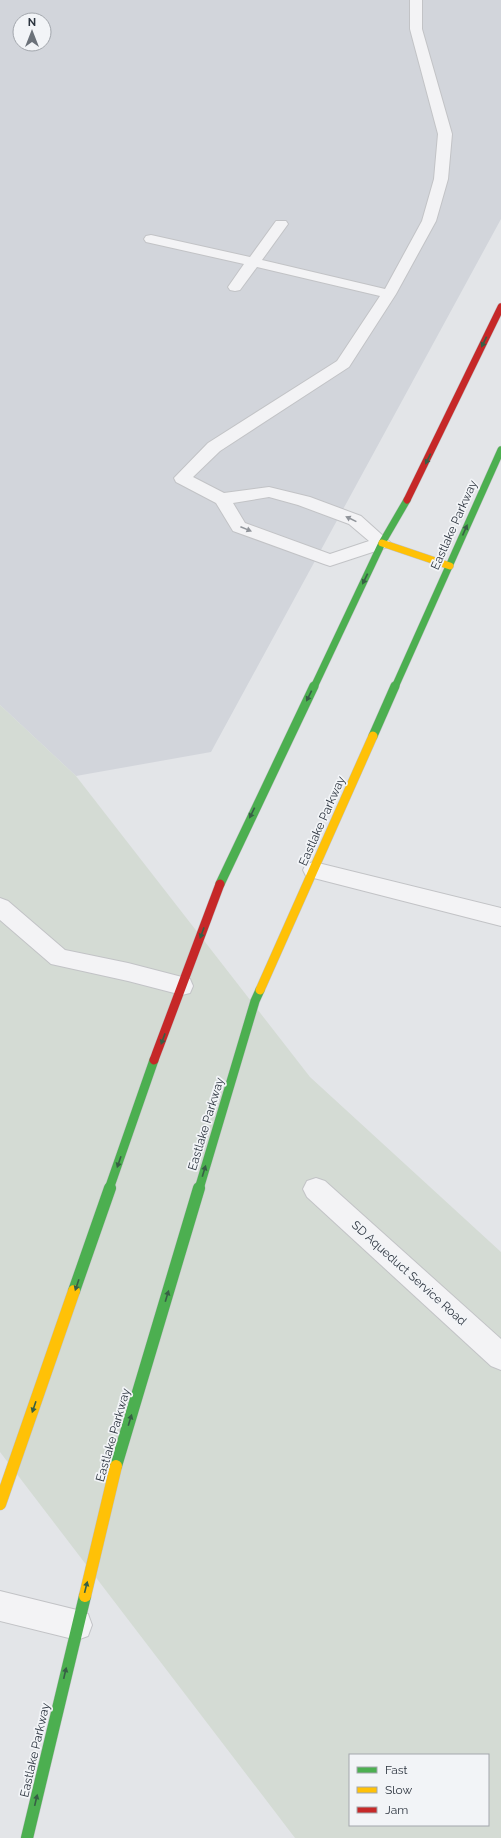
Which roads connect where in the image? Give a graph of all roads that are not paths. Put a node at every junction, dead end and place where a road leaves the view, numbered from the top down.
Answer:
1 (416, 0) edge
2 (281, 224) dead end
3 (151, 240) dead end
4 (253, 262) junction
5 (235, 287) dead end
6 (389, 294) junction
7 (501, 307) edge
8 (501, 450) edge
9 (222, 499) junction
10 (382, 544) junction
11 (450, 566) junction
12 (314, 870) junction
13 (0, 907) edge
14 (501, 917) edge
15 (182, 986) junction
16 (316, 1189) dead end
17 (501, 1357) edge
18 (0, 1504) edge
19 (0, 1606) edge
20 (77, 1625) junction
21 (27, 1838) edge

1 - 6 street
2 - 4 street
3 - 4 street
4 - 5 street
4 - 6 street
6 - 9 street
7 -> 10 main road
11 -> 8 main road, Eastlake Parkway
10 -> 9 street
9 -> 10 street
10 - 11 main road
10 -> 15 main road
11 - 12 main road, Eastlake Parkway
12 - 14 street
20 -> 12 main road, Eastlake Parkway
13 - 15 street
15 -> 18 main road
16 - 17 street, SD Aqueduct Service Road
19 - 20 street
21 -> 20 main road, Eastlake Parkway

